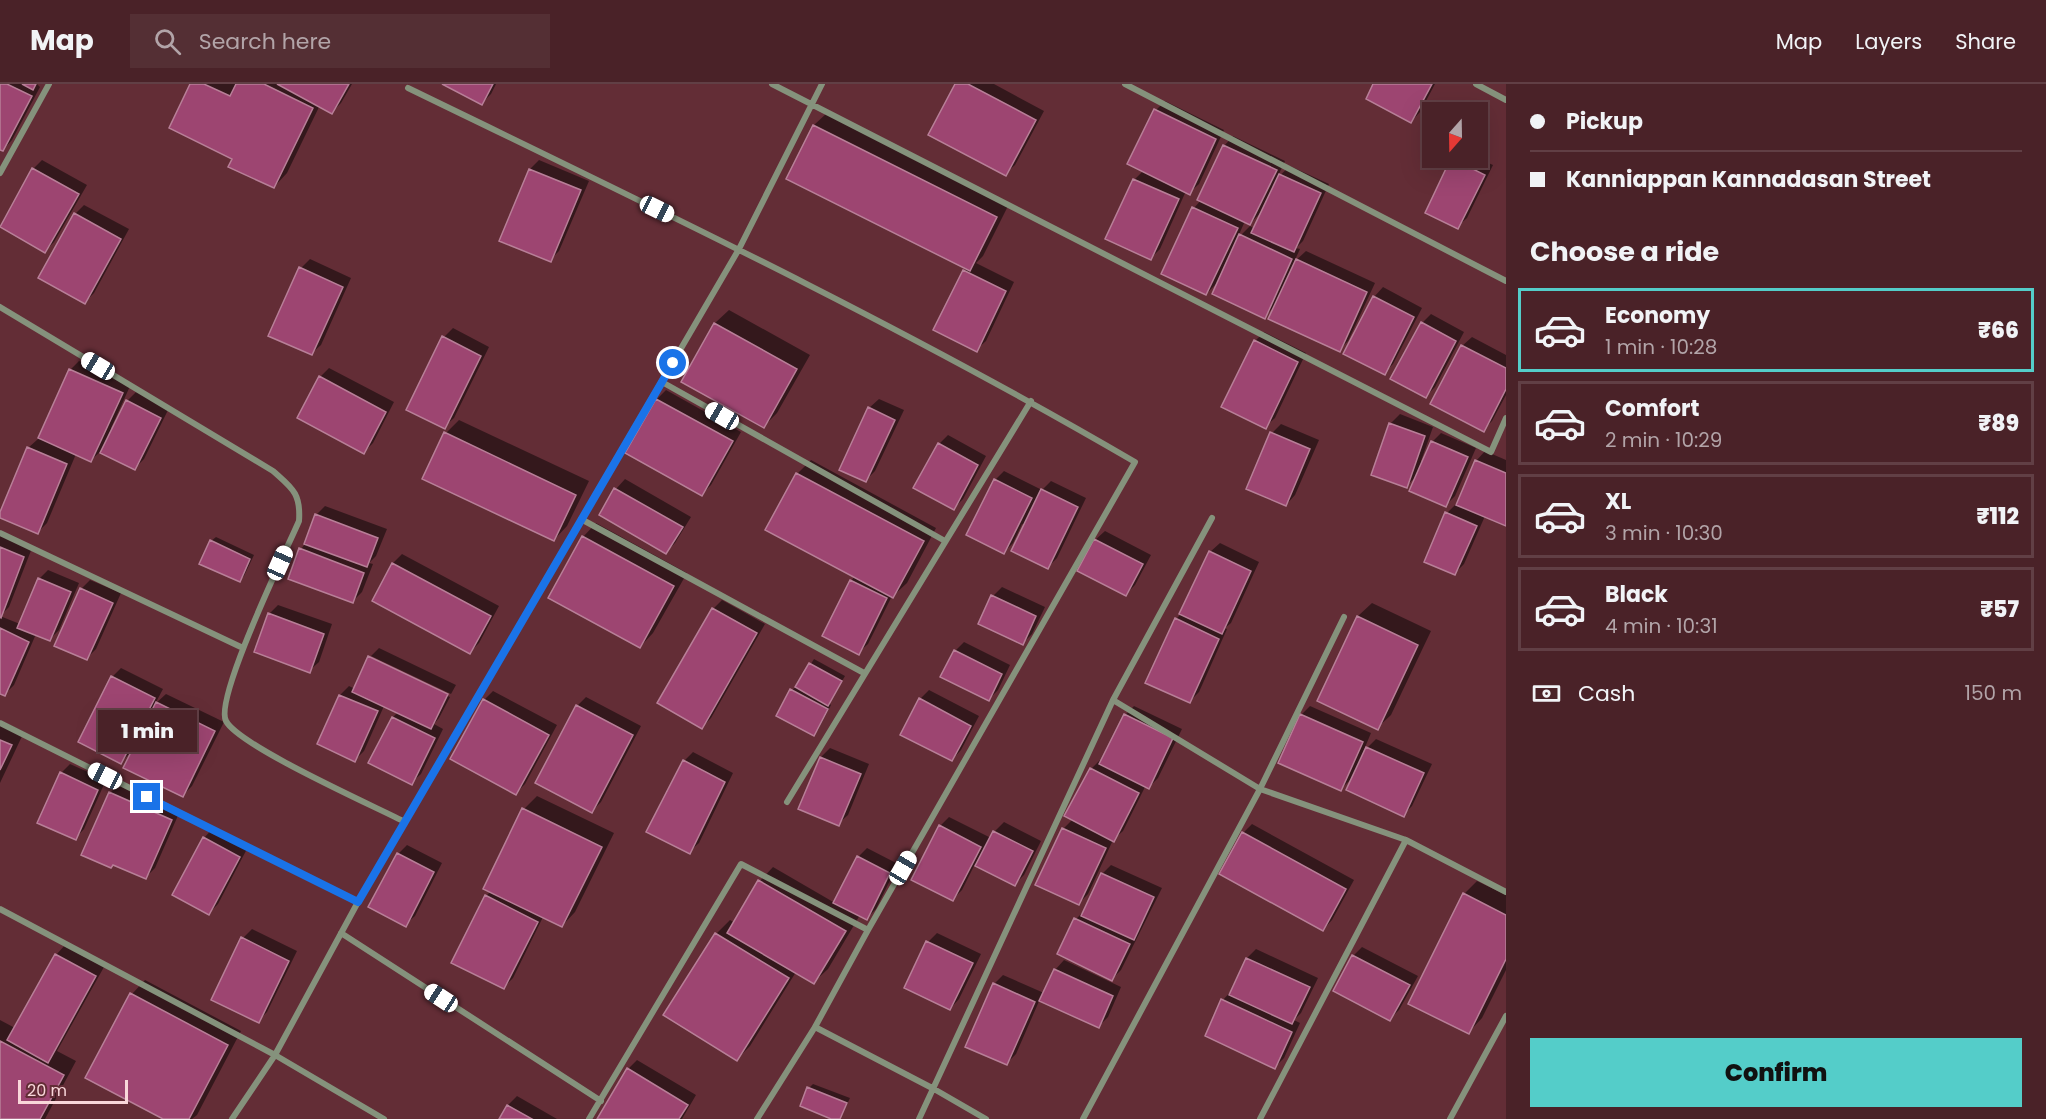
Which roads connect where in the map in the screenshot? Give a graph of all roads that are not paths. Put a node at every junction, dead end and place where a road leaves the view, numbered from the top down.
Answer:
1 (49, 84) edge
2 (772, 84) edge
3 (822, 84) edge
4 (1125, 84) edge
5 (1476, 84) edge
6 (408, 88) dead end
7 (1506, 100) edge
8 (812, 103) junction
9 (0, 173) edge
10 (739, 249) junction
11 (1506, 281) edge
12 (0, 307) edge
13 (662, 382) junction
14 (1031, 401) junction
15 (1506, 418) edge
16 (1212, 518) dead end
17 (581, 519) junction
18 (0, 533) edge
19 (945, 541) junction
20 (1344, 617) dead end
21 (243, 648) junction
22 (864, 673) junction
23 (1113, 700) junction
24 (0, 723) edge
25 (1260, 789) junction
26 (788, 802) dead end
27 (405, 822) junction
28 (1406, 840) junction
29 (1506, 892) edge
30 (358, 902) junction
31 (0, 909) edge
32 (868, 930) junction
33 (341, 933) junction
34 (1506, 1016) edge
35 (815, 1027) junction
36 (275, 1054) junction
37 (934, 1089) junction
38 (601, 1101) junction
39 (232, 1119) edge
40 (384, 1119) edge
41 (590, 1119) edge
42 (757, 1119) edge
43 (919, 1119) edge
44 (986, 1119) edge
45 (1083, 1119) edge
46 (1260, 1119) edge
47 (1450, 1119) edge

1 - 9 street
2 - 8 street
3 - 8 street
4 - 11 street
5 - 7 street
6 - 10 street
8 - 10 street
8 - 15 street
10 - 13 street
10 - 14 street
12 - 21 street
13 - 17 street
13 - 19 street
14 - 19 street
14 - 32 street
16 - 23 street
17 - 22 street
17 - 27 street
18 - 21 street
19 - 22 street
20 - 25 street
21 - 27 street
22 - 26 street
23 - 25 street
23 - 37 street
24 - 30 street
25 - 28 street
25 - 45 street
27 - 30 street
28 - 29 street
28 - 46 street
30 - 33 street
31 - 36 street
32 - 35 street
32 - 38 street
33 - 36 street
33 - 38 street
34 - 47 street
35 - 37 street
35 - 42 street
36 - 39 street
36 - 40 street
37 - 43 street
37 - 44 street
38 - 41 street

